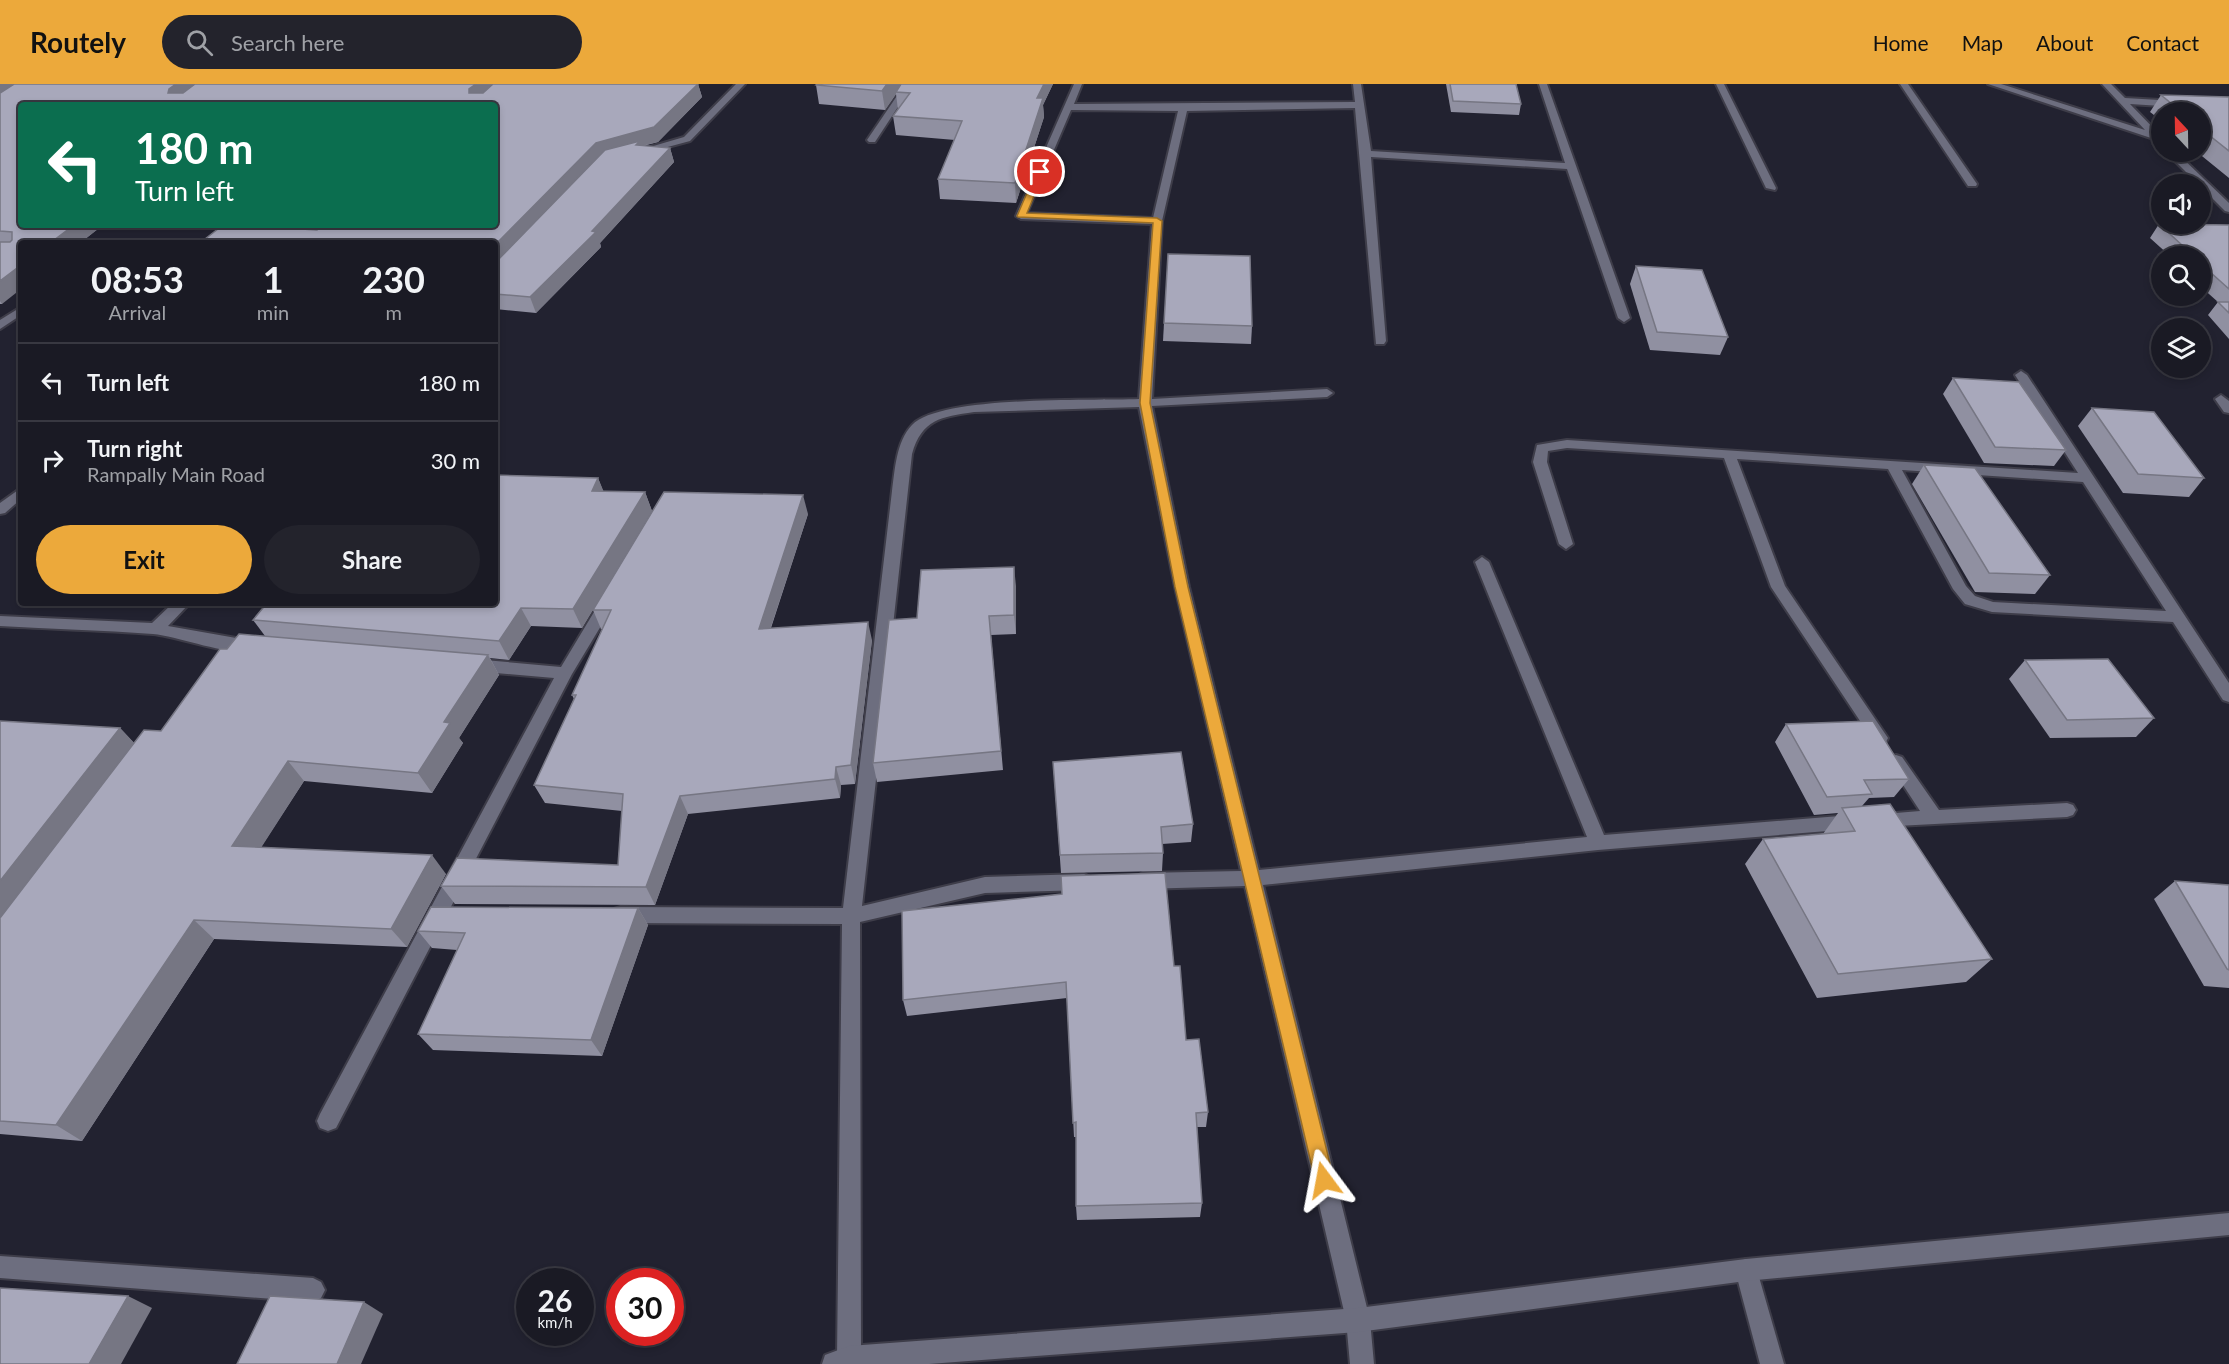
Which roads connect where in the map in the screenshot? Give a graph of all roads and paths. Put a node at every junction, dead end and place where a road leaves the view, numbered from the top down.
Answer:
1 (741, 84) edge
2 (909, 84) edge
3 (1078, 84) edge
4 (1357, 84) edge
5 (1543, 84) edge
6 (1720, 84) edge
7 (1904, 84) edge
8 (1992, 84) edge
9 (2106, 84) edge
10 (2124, 101) junction
11 (2151, 102) edge
12 (1359, 105) junction
13 (1068, 107) junction
14 (1183, 108) junction
15 (2151, 131) edge
16 (2151, 137) edge
17 (872, 140) dead end
18 (1366, 154) junction
19 (626, 156) edge
20 (2181, 162) edge
21 (1573, 166) junction
22 (1972, 184) dead end
23 (1771, 188) dead end
24 (2229, 209) edge
25 (1157, 221) junction
26 (18, 312) edge
27 (1624, 318) dead end
28 (0, 325) edge
29 (1380, 341) dead end
30 (2021, 375) dead end
31 (1327, 393) dead end
32 (1145, 403) junction
33 (1729, 455) junction
34 (1893, 465) junction
35 (2088, 478) junction
36 (18, 495) edge
37 (0, 510) edge
38 (1566, 544) dead end
39 (1482, 562) dead end
40 (618, 584) edge
41 (179, 606) edge
42 (2178, 617) junction
43 (0, 621) edge
44 (156, 629) junction
45 (230, 644) junction
46 (264, 647) edge
47 (215, 663) edge
48 (461, 664) edge
49 (2212, 669) junction
50 (2229, 671) edge
51 (565, 673) junction
52 (2229, 696) edge
53 (2067, 810) dead end
54 (1933, 815) junction
55 (1598, 843) junction
56 (1252, 878) junction
57 (1124, 881) edge
58 (1101, 882) edge
59 (437, 914) junction
60 (461, 914) edge
61 (603, 915) edge
62 (851, 916) junction
63 (328, 1121) dead end
64 (2228, 1226) edge
65 (0, 1267) edge
66 (1746, 1270) junction
67 (313, 1290) dead end
68 (1358, 1320) junction
69 (842, 1361) edge
70 (1362, 1364) edge
71 (1772, 1364) edge

1 - 19 street
2 - 17 street
3 - 13 street
4 - 12 street
5 - 21 street
6 - 23 street
7 - 22 street
8 - 16 street
9 - 10 street
10 - 11 street
10 - 15 street
12 - 14 street
12 - 18 street
13 - 14 street
13 - 25 street
14 - 25 street
18 - 21 street
18 - 29 street
20 - 24 street
21 - 27 street
25 - 32 street
26 - 28 street
30 - 35 street
31 - 32 street
32 - 56 street
32 - 62 street
33 - 34 street
33 - 38 street
33 - 54 street
34 - 35 street
34 - 42 street
35 - 42 street
36 - 37 street
39 - 55 street
40 - 51 street
41 - 44 street
42 - 49 street
43 - 44 street
44 - 45 street
45 - 46 street
45 - 47 street
48 - 51 street
49 - 50 street
49 - 52 street
51 - 59 street
53 - 54 street
54 - 55 street
55 - 56 street
56 - 57 street
56 - 68 street
58 - 62 street
59 - 60 street
59 - 63 street
61 - 62 street
62 - 69 street
64 - 66 street
65 - 67 street
66 - 68 street
66 - 71 street
68 - 69 street
68 - 70 street

